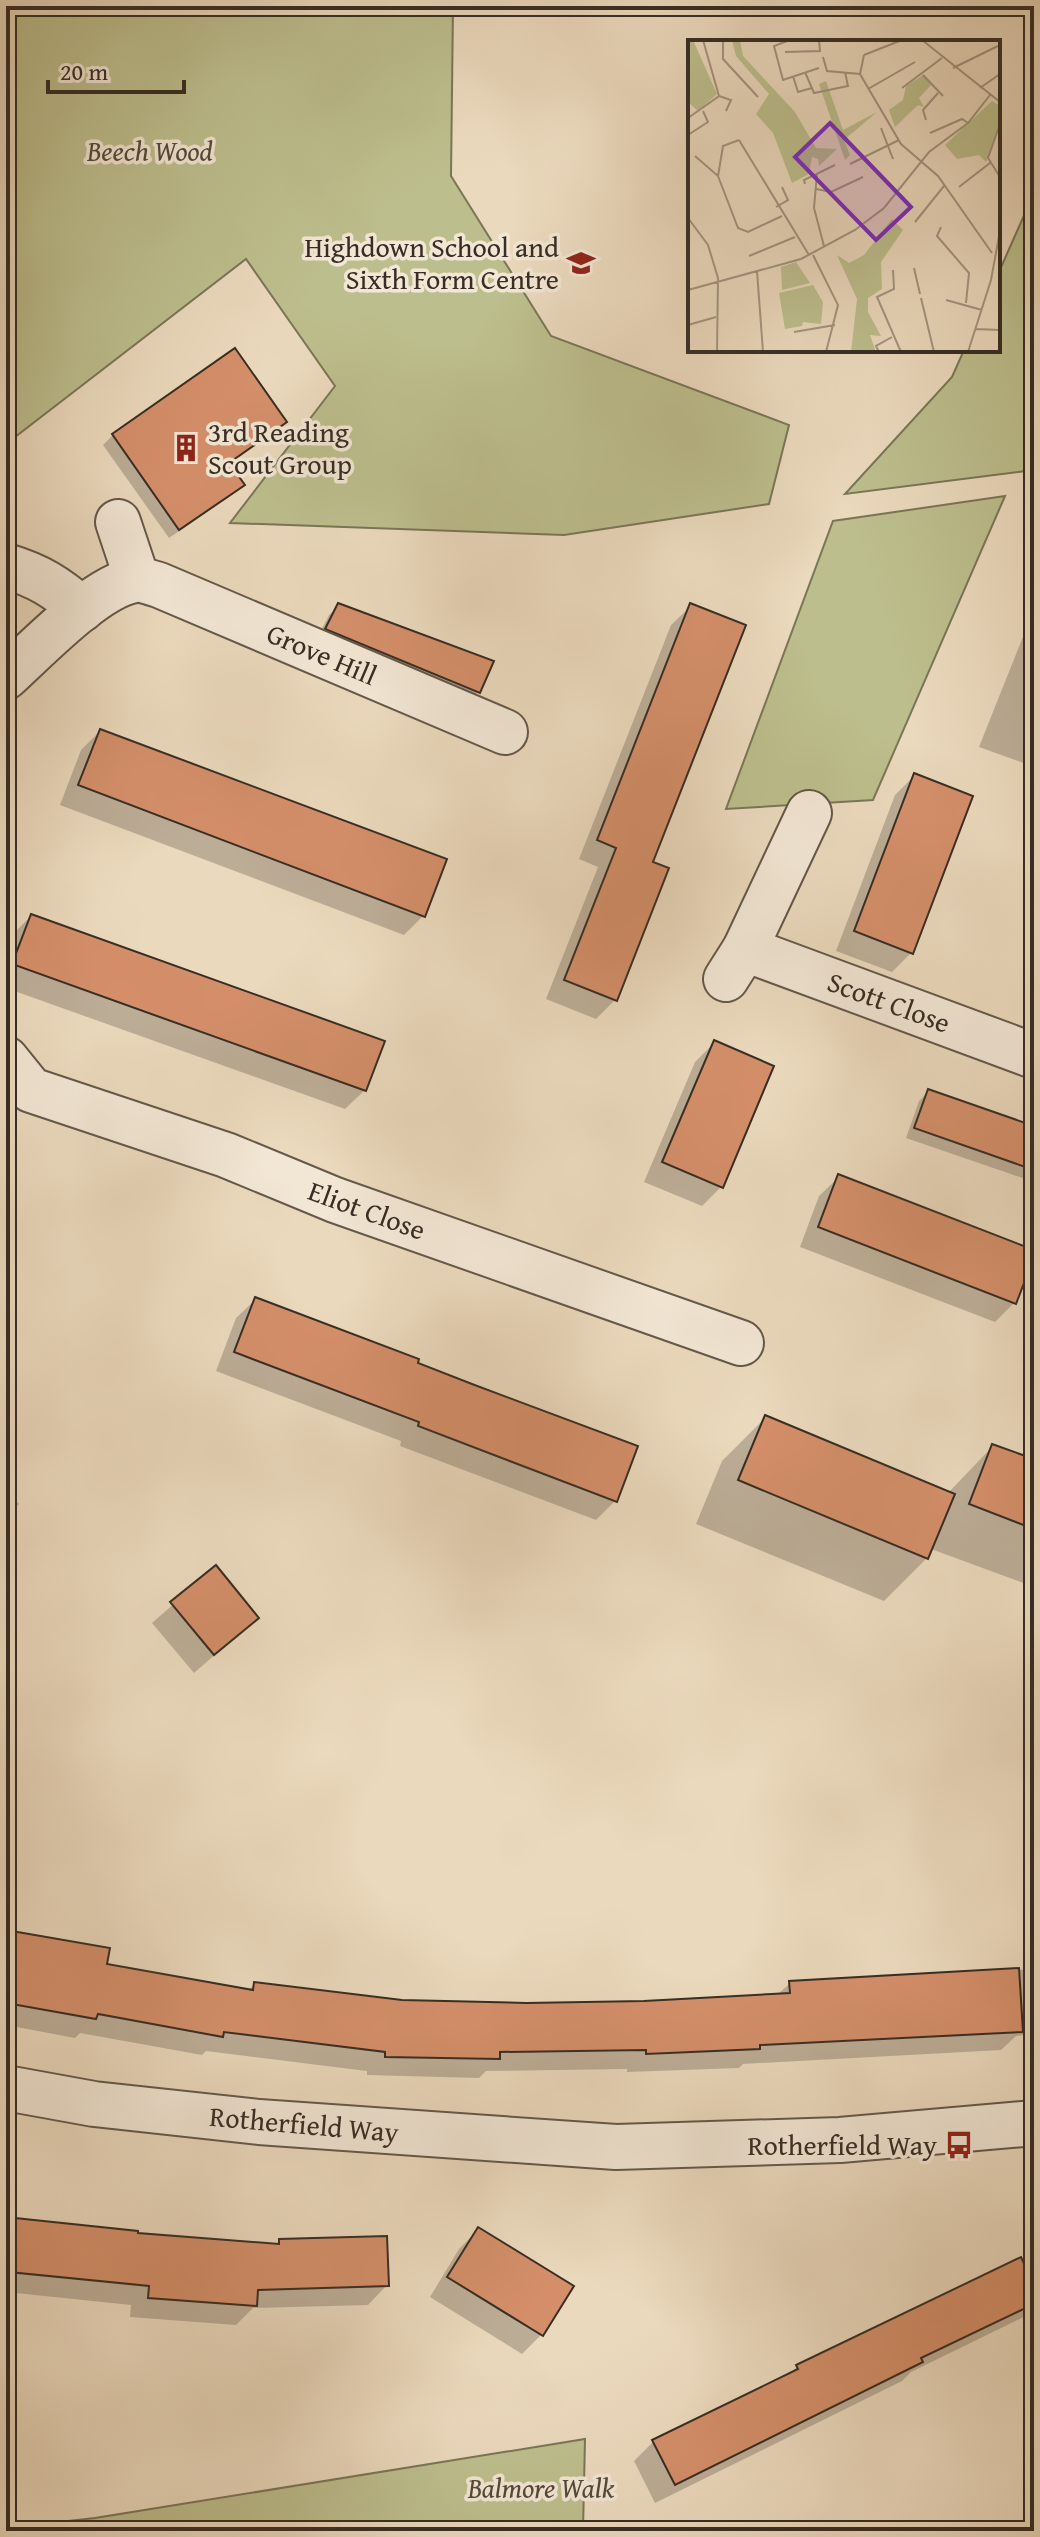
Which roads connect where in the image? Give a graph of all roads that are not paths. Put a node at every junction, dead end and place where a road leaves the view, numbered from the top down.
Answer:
1 (118, 522) dead end
2 (6, 566) edge
3 (137, 579) junction
4 (82, 609) junction
5 (6, 677) edge
6 (505, 732) dead end
7 (809, 813) dead end
8 (1034, 1056) edge
9 (6, 1059) edge
10 (741, 1343) dead end
11 (6, 2088) edge
12 (1034, 2123) edge

1 - 3 street
2 - 4 street
3 - 4 street
3 - 6 street, Grove Hill
4 - 5 street
7 - 8 street, Scott Close
9 - 10 street, Eliot Close
11 - 12 street, Rotherfield Way

